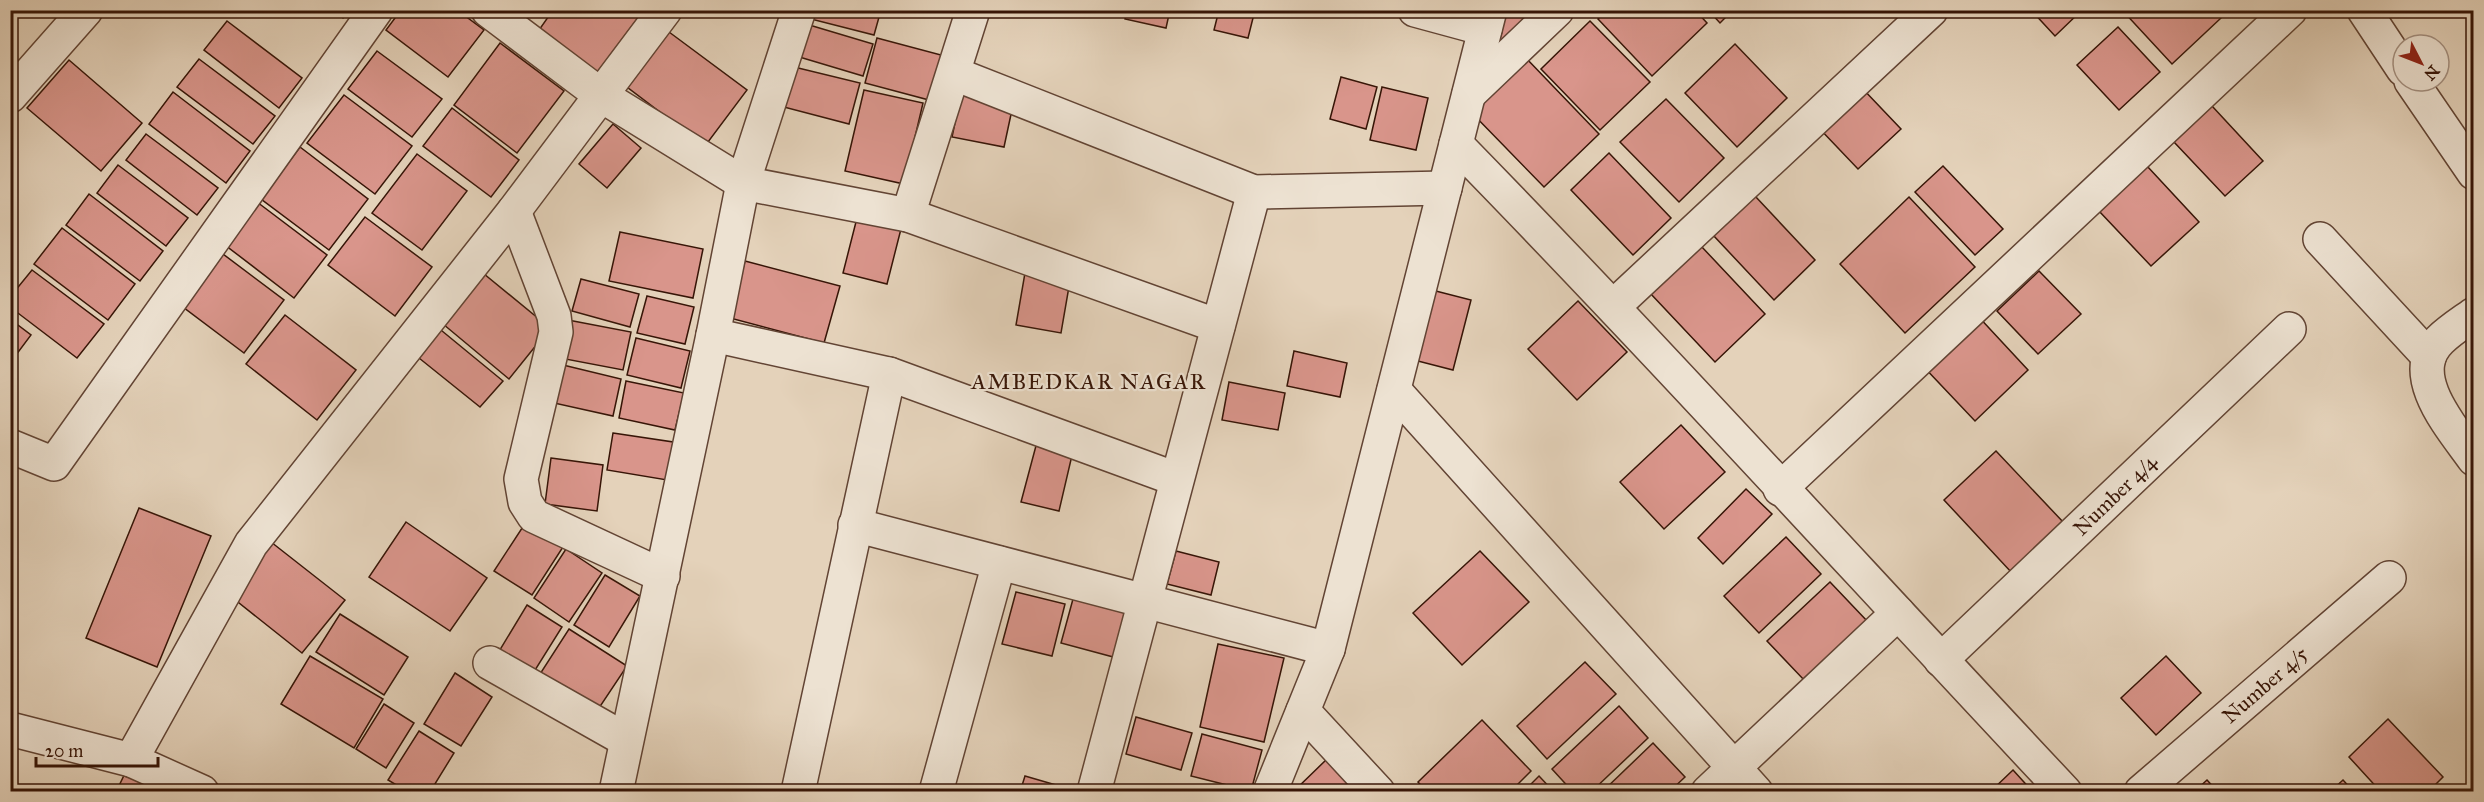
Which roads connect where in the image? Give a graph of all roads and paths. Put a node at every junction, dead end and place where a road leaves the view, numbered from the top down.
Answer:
1 (86, 10) edge
2 (376, 10) edge
3 (488, 10) edge
4 (665, 10) edge
5 (799, 10) edge
6 (974, 10) edge
7 (1415, 10) edge
8 (1557, 10) edge
9 (1931, 10) edge
10 (2290, 10) edge
11 (2364, 10) edge
12 (1487, 20) edge
13 (2391, 51) edge
14 (954, 74) junction
15 (2419, 93) edge
16 (1469, 94) junction
17 (10, 96) edge
18 (602, 96) junction
19 (1456, 144) junction
20 (2474, 173) edge
21 (743, 183) junction
22 (1445, 188) junction
23 (1254, 192) junction
24 (514, 211) junction
25 (908, 215) junction
26 (2320, 239) dead end
27 (1614, 306) junction
28 (2474, 314) edge
29 (1218, 326) junction
30 (2289, 329) dead end
31 (713, 335) junction
32 (2429, 357) junction
33 (889, 374) junction
34 (1394, 390) junction
35 (10, 446) edge
36 (2474, 459) edge
37 (1176, 479) junction
38 (1780, 489) junction
39 (855, 525) junction
40 (999, 563) junction
41 (663, 576) junction
42 (2389, 578) dead end
43 (1145, 601) junction
44 (1898, 613) junction
45 (1328, 650) junction
46 (1941, 660) junction
47 (489, 663) dead end
48 (1303, 711) junction
49 (10, 729) edge
50 (626, 740) junction
51 (130, 760) junction
52 (1734, 767) junction
53 (202, 792) edge
54 (616, 792) edge
55 (798, 792) edge
56 (936, 792) edge
57 (1094, 792) edge
58 (1270, 792) edge
59 (1378, 792) edge
60 (1708, 792) edge
61 (1756, 792) edge
62 (2065, 792) edge
63 (2141, 792) edge

1 - 17 street
2 - 35 street
3 - 18 street
4 - 18 street
5 - 21 street
6 - 14 street
7 - 12 street
8 - 16 street
9 - 27 street
10 - 38 street
11 - 13 street
12 - 16 street
14 - 23 street
14 - 25 street
15 - 20 street
16 - 19 street
18 - 21 street
18 - 24 street
19 - 22 street
19 - 27 street
21 - 25 street
21 - 31 street
22 - 23 street
22 - 34 street
23 - 29 street
24 - 41 street
24 - 51 street
25 - 29 street
26 - 32 street
27 - 38 street
28 - 32 street
29 - 37 street
30 - 46 street, Number 4/4
31 - 33 street
31 - 41 street
32 - 36 street
33 - 37 street
33 - 39 street
34 - 45 street
34 - 52 street
37 - 43 street
38 - 44 street
39 - 40 street
39 - 55 street
40 - 43 street
40 - 56 street
41 - 50 street
42 - 63 street, Number 4/5
43 - 45 street
43 - 57 street
44 - 46 street
44 - 52 street
45 - 48 street
46 - 62 street
47 - 50 street
48 - 58 street
48 - 59 street
49 - 51 street
50 - 54 street
51 - 53 street
52 - 60 street
52 - 61 street

